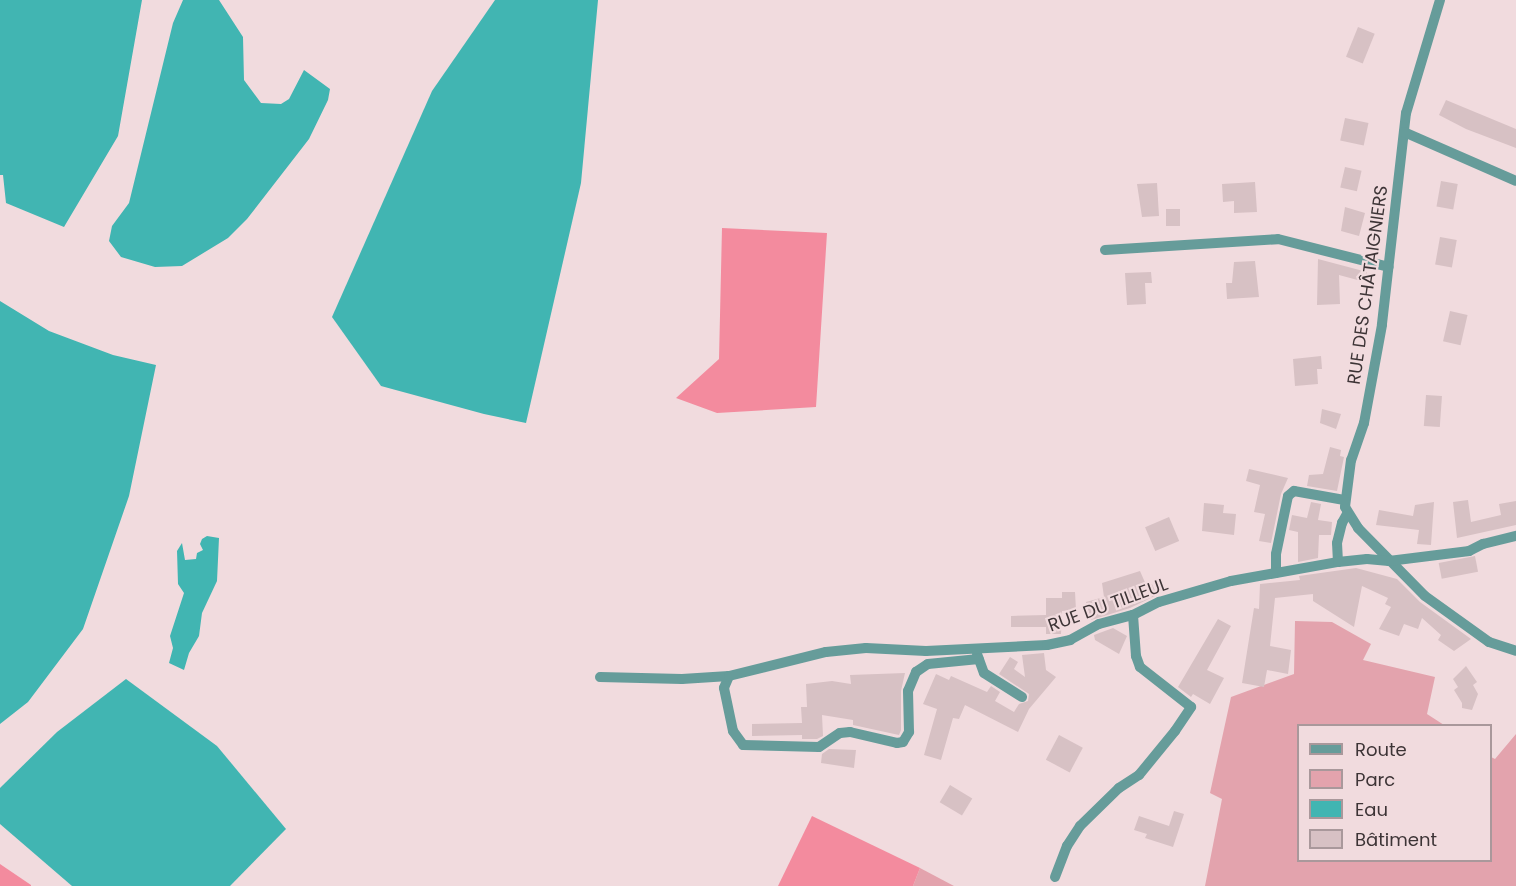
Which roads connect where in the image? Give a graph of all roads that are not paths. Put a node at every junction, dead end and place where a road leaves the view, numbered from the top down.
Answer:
1 (1440, 0) edge
2 (1404, 132) junction
3 (1516, 181) edge
4 (1105, 250) dead end
5 (1389, 267) junction
6 (1344, 500) junction
7 (1347, 514) junction
8 (1516, 536) edge
9 (1389, 561) junction
10 (1338, 562) junction
11 (1276, 573) junction
12 (1133, 615) junction
13 (1516, 651) edge
14 (977, 654) junction
15 (729, 676) junction
16 (600, 677) dead end
17 (1022, 697) dead end
18 (1055, 878) dead end

1 - 2 street, RUE DES CHÂTAIGNIERS
2 - 3 street
2 - 5 street, RUE DES CHÂTAIGNIERS
4 - 5 street
5 - 6 street, RUE DES CHÂTAIGNIERS
6 - 7 street, RUE DES CHÂTAIGNIERS
6 - 11 street
7 - 9 street, RUE DES CHÂTAIGNIERS
7 - 10 street
8 - 9 street, RUE DU TILLEUL
9 - 10 street, RUE DU TILLEUL
9 - 13 street, RUE DES CHÂTAIGNIERS
10 - 11 street, RUE DU TILLEUL
11 - 12 street, RUE DU TILLEUL
12 - 14 street, RUE DU TILLEUL
12 - 18 street
14 - 15 street, RUE DU TILLEUL
14 - 15 street
14 - 17 street
15 - 16 street, RUE DU TILLEUL

